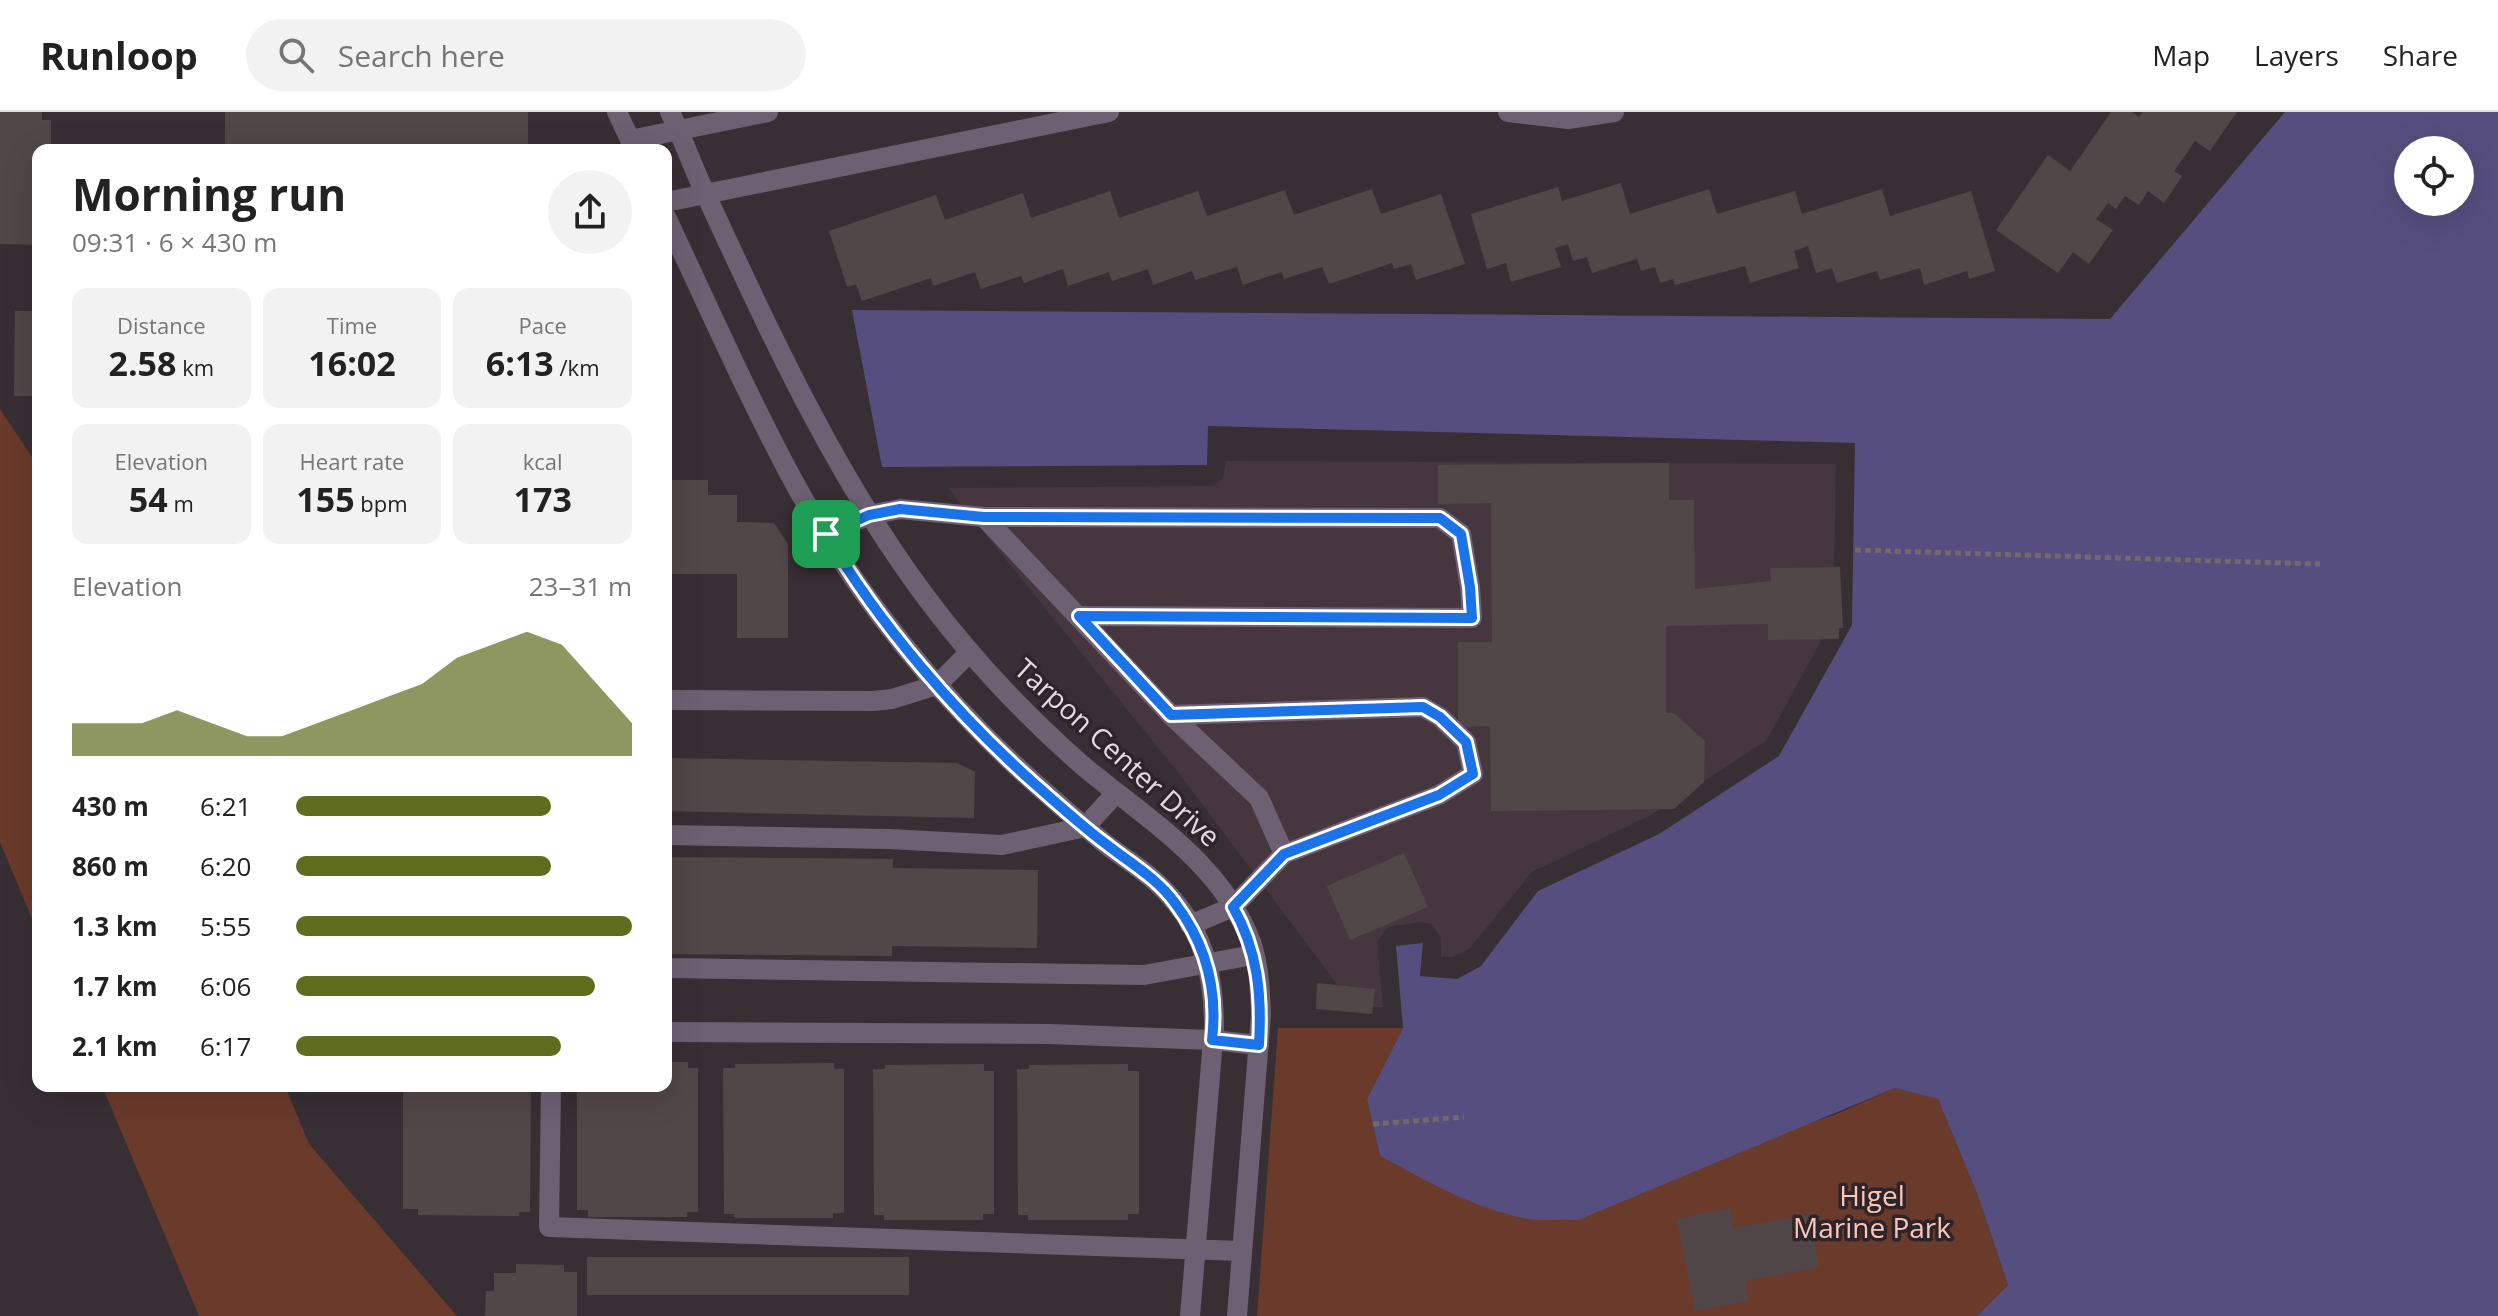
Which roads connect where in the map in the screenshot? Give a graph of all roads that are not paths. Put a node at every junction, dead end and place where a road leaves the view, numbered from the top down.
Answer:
1 (617, 112) edge
2 (768, 112) edge
3 (1109, 112) edge
4 (1508, 112) edge
5 (1614, 112) edge
6 (674, 121) edge
7 (632, 144) edge
8 (634, 144) edge
9 (705, 193) junction
10 (672, 201) edge
11 (672, 230) edge
12 (869, 515) junction
13 (984, 517) junction
14 (826, 534) junction
15 (1079, 616) junction
16 (970, 652) junction
17 (937, 685) junction
18 (672, 700) edge
19 (1171, 715) junction
20 (1116, 793) junction
21 (1085, 827) junction
22 (672, 835) edge
23 (1284, 854) junction
24 (1233, 907) junction
25 (1190, 925) junction
26 (1253, 955) junction
27 (1207, 965) junction
28 (672, 968) edge
29 (672, 1032) edge
30 (1212, 1040) junction
31 (1259, 1045) junction
32 (551, 1092) edge
33 (1195, 1247) junction
34 (1241, 1251) junction
35 (1190, 1316) edge
36 (1237, 1316) edge

1 - 7 street
2 - 6 street
3 - 9 street
4 - 5 street
6 - 8 street
6 - 9 street, Tarpon Center Drive
9 - 10 street
9 - 12 street, Tarpon Center Drive
11 - 14 street
12 - 13 street
12 - 14 street
12 - 16 street, Tarpon Center Drive
13 - 15 street
13 - 15 street
14 - 17 street
15 - 19 street
16 - 17 street
16 - 20 street, Tarpon Center Drive
17 - 18 street
17 - 21 street
19 - 23 street
19 - 23 street
20 - 21 street
20 - 24 street, Tarpon Center Drive
21 - 22 street
21 - 25 street
23 - 24 street
24 - 25 street
24 - 26 street, Tarpon Center Drive
25 - 27 street
26 - 27 street
26 - 31 street, Tarpon Center Drive
27 - 28 street
27 - 30 street
29 - 30 street
30 - 31 street
30 - 33 street
31 - 34 street, Tarpon Center Drive
32 - 33 street
33 - 34 street
33 - 35 street
34 - 36 street, Tarpon Center Drive

